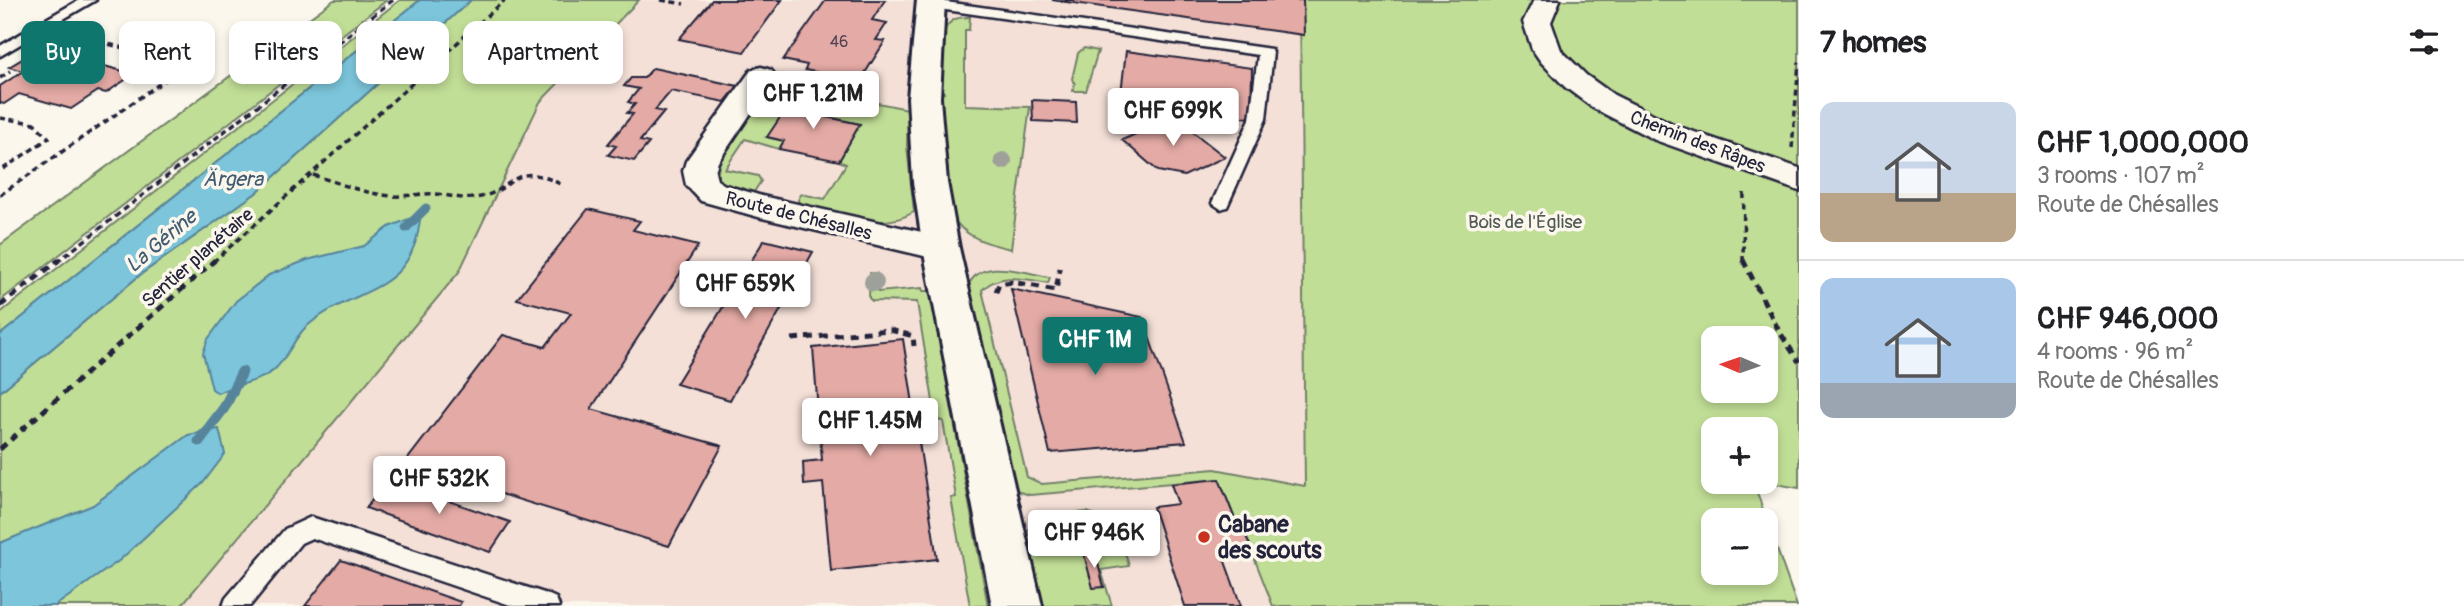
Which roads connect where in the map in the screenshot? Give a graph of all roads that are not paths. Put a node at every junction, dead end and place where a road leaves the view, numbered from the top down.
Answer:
1 (89, 0) edge
2 (1546, 0) edge
3 (931, 2) edge
4 (0, 52) edge
5 (761, 76) dead end
6 (1799, 180) edge
7 (1220, 202) dead end
8 (941, 248) junction
9 (235, 606) edge
10 (548, 606) edge
11 (1017, 606) edge

1 - 4 lane
2 - 6 street, Chemin des Râpes
3 - 7 lane
3 - 8 street
5 - 8 street, Route de Chésalles
8 - 11 street
9 - 10 lane

